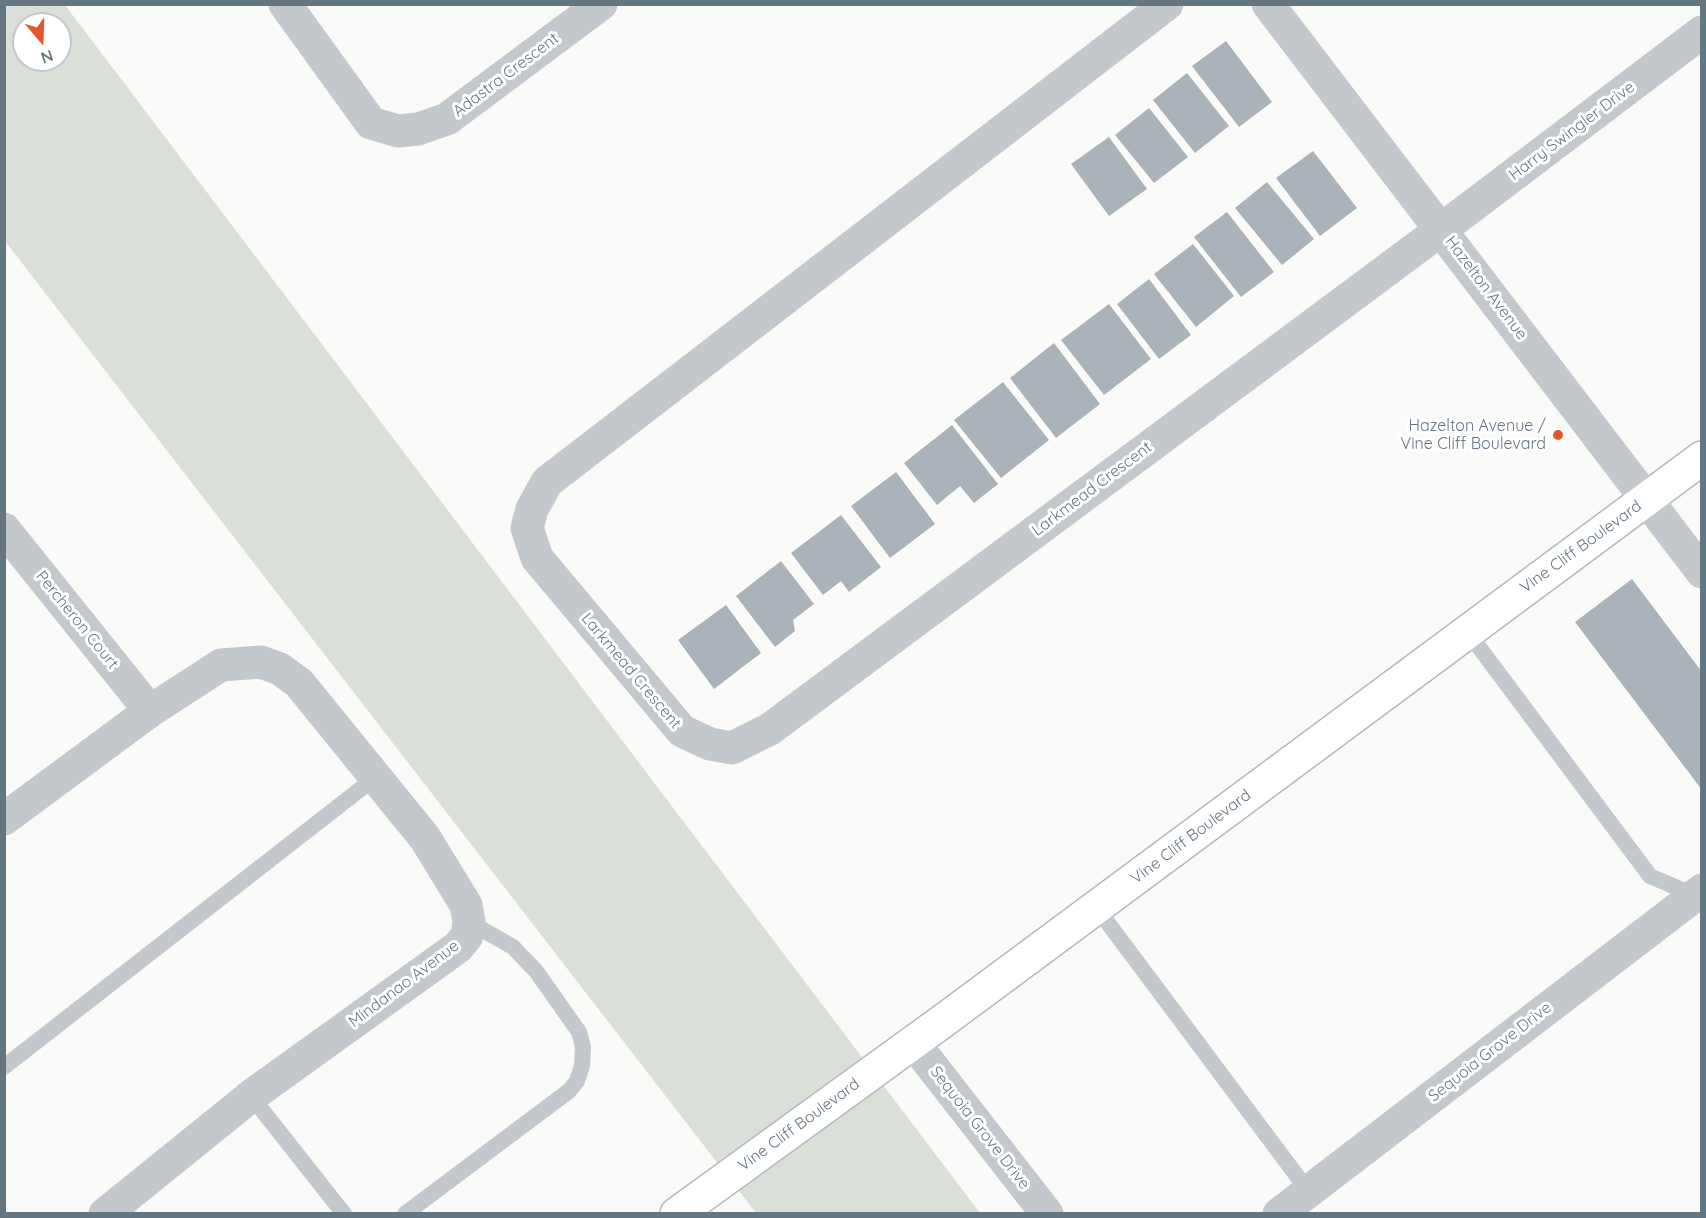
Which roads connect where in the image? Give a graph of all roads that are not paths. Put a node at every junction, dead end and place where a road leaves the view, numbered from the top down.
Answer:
1 (285, 4) edge
2 (601, 4) edge
3 (1167, 4) edge
4 (1268, 4) edge
5 (1701, 32) edge
6 (1442, 229) junction
7 (1701, 458) edge
8 (1645, 500) junction
9 (4, 529) edge
10 (1701, 572) edge
11 (1467, 631) junction
12 (150, 711) junction
13 (376, 777) junction
14 (4, 819) edge
15 (1700, 895) edge
16 (1096, 907) junction
17 (469, 922) junction
18 (913, 1042) junction
19 (4, 1067) edge
20 (251, 1096) junction
21 (1309, 1192) junction
22 (687, 1211) edge
23 (105, 1214) edge
24 (344, 1214) edge
25 (405, 1214) edge
26 (1047, 1214) edge
27 (1279, 1214) edge

1 - 2 street, Adastra Crescent
3 - 6 street, Larkmead Crescent
4 - 6 street, Hazelton Avenue
5 - 6 street, Harry Swingler Drive
6 - 8 street, Hazelton Avenue
7 - 8 street, Vine Cliff Boulevard
8 - 10 street, Hazelton Avenue
8 - 11 street, Vine Cliff Boulevard
9 - 12 street, Percheron Court
11 - 15 lane
11 - 16 street, Vine Cliff Boulevard
12 - 13 street, Mindanao Avenue
12 - 14 street, Mindanao Avenue
13 - 17 street, Mindanao Avenue
13 - 19 lane
15 - 21 street, Sequoia Grove Drive
16 - 18 street, Vine Cliff Boulevard
16 - 21 lane
17 - 20 street, Mindanao Avenue
17 - 25 lane
18 - 22 street, Vine Cliff Boulevard
18 - 26 street, Sequoia Grove Drive
20 - 23 street, Mindanao Avenue
20 - 24 lane
21 - 27 street, Sequoia Grove Drive

